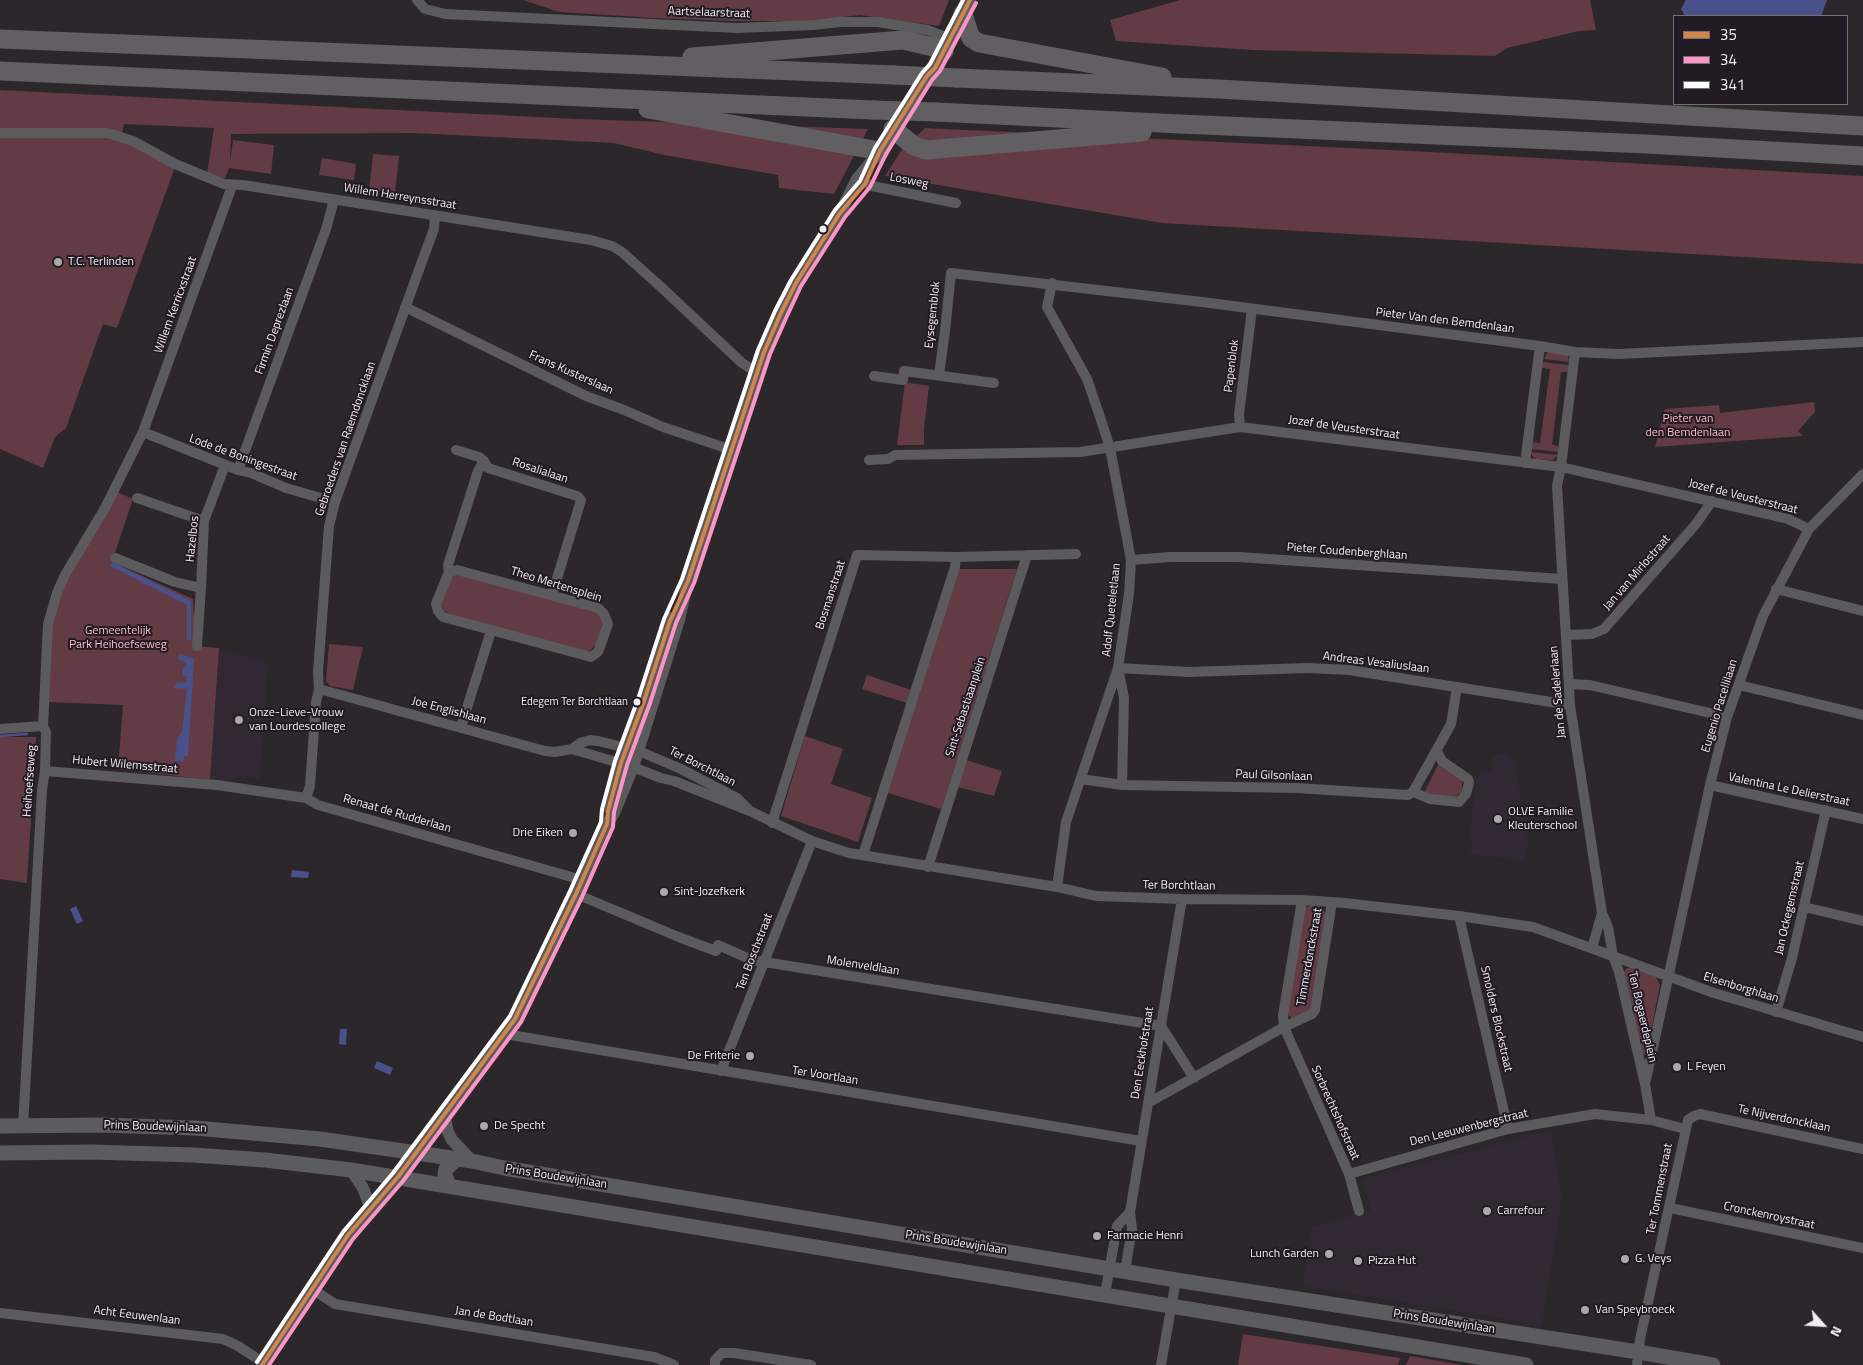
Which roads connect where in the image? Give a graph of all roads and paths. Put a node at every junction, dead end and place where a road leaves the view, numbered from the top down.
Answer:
1 (417, 0) edge
2 (964, 5) edge
3 (0, 40) edge
4 (942, 45) junction
5 (608, 63) junction
6 (0, 71) edge
7 (1219, 89) junction
8 (596, 98) junction
9 (1180, 124) junction
10 (1863, 126) edge
11 (892, 129) junction
12 (0, 133) edge
13 (880, 151) junction
14 (1863, 156) edge
15 (861, 182) junction
16 (232, 186) junction
17 (334, 200) junction
18 (956, 203) dead end
19 (435, 215) junction
20 (1026, 281) joint
21 (1052, 283) junction
22 (405, 307) junction
23 (1252, 310) junction
24 (1863, 342) edge
25 (1540, 346) junction
26 (1575, 352) junction
27 (758, 373) junction
28 (939, 375) junction
29 (874, 376) dead end
30 (994, 383) dead end
31 (1240, 426) junction
32 (143, 432) junction
33 (1110, 448) junction
34 (456, 450) dead end
35 (732, 450) junction
36 (869, 460) dead end
37 (484, 461) junction
38 (1525, 463) junction
39 (226, 465) junction
40 (1561, 467) junction
41 (238, 470) junction
42 (1863, 474) edge
43 (137, 498) dead end
44 (1712, 501) junction
45 (335, 502) junction
46 (204, 521) junction
47 (1809, 529) junction
48 (1076, 554) dead end
49 (1027, 556) junction
50 (956, 557) junction
51 (114, 558) dead end
52 (1130, 560) junction
53 (449, 572) junction
54 (1562, 579) junction
55 (688, 582) junction
56 (201, 588) junction
57 (1776, 590) junction
58 (552, 596) junction
59 (1863, 611) edge
60 (492, 631) junction
61 (1566, 635) junction
62 (197, 646) dead end
63 (1118, 668) junction
64 (1569, 684) junction
65 (1739, 685) junction
66 (1457, 687) junction
67 (319, 689) junction
68 (1570, 705) junction
69 (1863, 715) edge
70 (1727, 717) junction
71 (43, 726) junction
72 (461, 727) junction
73 (0, 729) edge
74 (572, 748) junction
75 (626, 748) junction
76 (639, 751) junction
77 (1437, 751) junction
78 (620, 763) junction
79 (633, 767) junction
80 (45, 770) junction
81 (1081, 779) junction
82 (204, 784) joint
83 (1122, 785) junction
84 (1710, 785) junction
85 (1414, 792) junction
86 (306, 798) junction
87 (1826, 810) junction
88 (750, 811) junction
89 (1863, 819) edge
90 (772, 823) junction
91 (607, 824) junction
92 (812, 841) junction
93 (863, 855) junction
94 (928, 867) junction
95 (582, 880) junction
96 (1057, 888) junction
97 (576, 894) junction
98 (1182, 899) junction
99 (1302, 900) junction
100 (1332, 902) junction
101 (1804, 907) junction
102 (1602, 913) junction
103 (1459, 916) junction
104 (1863, 921) edge
105 (1592, 948) junction
106 (1613, 956) junction
107 (764, 963) junction
108 (1668, 976) junction
109 (1776, 1012) junction
110 (1161, 1026) junction
111 (1284, 1027) junction
112 (505, 1034) junction
113 (1863, 1037) edge
114 (721, 1071) junction
115 (1194, 1078) junction
116 (1645, 1084) junction
117 (1148, 1103) junction
118 (444, 1114) junction
119 (1700, 1114) joint
120 (1651, 1120) junction
121 (0, 1126) edge
122 (22, 1126) junction
123 (195, 1128) junction
124 (1508, 1129) junction
125 (1685, 1129) junction
126 (1141, 1141) junction
127 (1863, 1149) edge
128 (0, 1153) edge
129 (415, 1154) junction
130 (193, 1155) junction
131 (465, 1160) junction
132 (351, 1170) junction
133 (1349, 1174) junction
134 (398, 1177) junction
135 (453, 1187) junction
136 (1670, 1208) junction
137 (371, 1209) junction
138 (1359, 1211) dead end
139 (1130, 1212) junction
140 (1863, 1248) edge
141 (1109, 1265) junction
142 (1125, 1271) junction
143 (1176, 1280) junction
144 (312, 1289) junction
145 (1105, 1294) junction
146 (1172, 1307) junction
147 (0, 1313) edge
148 (1638, 1358) edge
149 (263, 1364) edge
150 (674, 1365) edge
151 (715, 1365) edge
152 (811, 1365) edge
153 (1161, 1365) edge
154 (1526, 1365) edge
155 (1713, 1365) edge

1 - 4 street, Aartselaarstraat
2 - 4 street
2 - 7 highway
3 - 5 highway
4 - 5 highway
4 - 11 street
5 - 7 highway, bridge
6 - 8 highway
7 - 10 highway
8 - 9 highway, bridge
8 - 13 highway
9 - 11 highway
9 - 14 highway
11 - 13 street
12 - 16 street, Willem Herreynsstraat
13 - 15 street
15 - 18 street, Losweg
15 - 27 street
16 - 17 street, Willem Herreynsstraat
16 - 32 street, Willem Kerricxstraat
17 - 19 street, Willem Herreynsstraat
17 - 41 street, Firmin Deprezlaan
19 - 22 street, Gebroeders van Raemdoncklaan
19 - 27 street, Willem Herreynsstraat
20 - 21 street, Pieter Van den Bemdenlaan
20 - 28 street, Eysegemblok
21 - 23 street, Pieter Van den Bemdenlaan
21 - 33 street, Adolf Queteletlaan
22 - 35 street, Frans Kusterslaan
22 - 45 street, Gebroeders van Raemdoncklaan
23 - 25 street, Pieter Van den Bemdenlaan
23 - 31 street, Papenblok
24 - 26 street, Pieter Van den Bemdenlaan
25 - 26 street, Pieter Van den Bemdenlaan
25 - 38 street
26 - 40 street, Jan de Sadelerlaan
27 - 35 street
28 - 29 street
28 - 30 street
31 - 33 street, Jozef de Veusterstraat
31 - 38 street, Jozef de Veusterstraat
32 - 39 street, Lode de Boningestraat
32 - 71 street, Heihoefseweg
33 - 36 street, Jozef de Veusterstraat
33 - 52 street, Adolf Queteletlaan
34 - 37 street, Rosalialaan
35 - 55 street
37 - 53 street
37 - 58 street, Rosalialaan
38 - 40 street, Jozef de Veusterstraat
39 - 41 street, Lode de Boningestraat
39 - 46 street, Hazelbos
40 - 44 street, Jozef de Veusterstraat
40 - 54 street, Jan de Sadelerlaan
41 - 45 street, Lode de Boningestraat
42 - 47 street, Eugenio Pacellilaan
43 - 46 street
44 - 47 street, Jozef de Veusterstraat
44 - 61 street, Jan van Mirlostraat
45 - 67 street, Gebroeders van Raemdoncklaan
46 - 56 street, Hazelbos
47 - 57 street, Eugenio Pacellilaan
48 - 49 street, Bosmanstraat
49 - 50 street, Bosmanstraat
49 - 94 street, Sint-Sebastiaanplein
50 - 90 street, Bosmanstraat
50 - 93 street
51 - 56 street
52 - 54 street, Pieter Coudenberghlaan
52 - 63 street, Adolf Queteletlaan
53 - 58 street, Theo Mertensplein
53 - 60 street, Theo Mertensplein
54 - 61 street, Jan de Sadelerlaan
55 - 75 street
55 - 76 street
56 - 62 street, Hazelbos
57 - 59 street
57 - 65 street, Eugenio Pacellilaan
58 - 60 street, Theo Mertensplein
60 - 72 street
61 - 64 street, Jan de Sadelerlaan
63 - 66 street, Andreas Vesaliuslaan
63 - 81 street, Adolf Queteletlaan
63 - 83 street
64 - 68 street, Jan de Sadelerlaan
64 - 70 street
65 - 69 street
65 - 70 street, Eugenio Pacellilaan
66 - 68 street, Andreas Vesaliuslaan
66 - 77 street
67 - 72 street, Joe Englishlaan
67 - 86 street, Gebroeders van Raemdoncklaan
68 - 102 street, Jan de Sadelerlaan
70 - 84 street, Eugenio Pacellilaan
71 - 73 street
71 - 80 street, Heihoefseweg
72 - 74 street, Joe Englishlaan
74 - 75 street, Joe Englishlaan
74 - 78 street, Joe Englishlaan
75 - 76 street, Ter Borchtlaan
75 - 78 street
76 - 79 street
76 - 88 street, Ter Borchtlaan
77 - 85 street
77 - 85 street, Paul Gilsonlaan
78 - 79 street, Ter Borchtlaan
78 - 91 street
79 - 88 street, Ter Borchtlaan
79 - 91 street
80 - 82 street, Hubert Wilemsstraat
80 - 122 street, Heihoefseweg
81 - 83 street, Paul Gilsonlaan
81 - 96 street, Adolf Queteletlaan
82 - 86 street, Renaat de Rudderlaan
83 - 85 street, Paul Gilsonlaan
84 - 87 street, Valentina Le Delierstraat
84 - 108 street, Eugenio Pacellilaan
86 - 95 street, Renaat de Rudderlaan
87 - 89 street, Valentina Le Delierstraat
87 - 101 street, Jan Ockegemstraat
88 - 90 street, Ter Borchtlaan
90 - 92 street, Ter Borchtlaan
91 - 95 street
92 - 93 street, Ter Borchtlaan
92 - 107 street, Ten Boschstraat
93 - 94 street, Ter Borchtlaan
94 - 96 street, Ter Borchtlaan
95 - 97 street
96 - 98 street, Ter Borchtlaan
97 - 107 street, Molenveldlaan
97 - 112 street
98 - 99 street, Ter Borchtlaan
98 - 110 street, Den Eeckhofstraat
99 - 100 street, Ter Borchtlaan
99 - 111 street, Timmerdonckstraat
100 - 103 street, Ter Borchtlaan
100 - 111 street, Timmerdonckstraat
101 - 104 street
101 - 109 street, Jan Ockegemstraat
102 - 105 street, Jan de Sadelerlaan
102 - 106 street, Jan de Sadelerlaan
103 - 105 street, Ter Borchtlaan
103 - 124 street, Smolders Blockstraat
105 - 106 street, Ter Borchtlaan
106 - 108 street, Elsenborghlaan
106 - 116 street, Ten Bogaerdeplein
107 - 110 street, Molenveldlaan
107 - 114 street, Ten Boschstraat
108 - 109 street, Elsenborghlaan
108 - 116 street, Ten Bogaerdeplein
109 - 113 street, Elsenborghlaan
110 - 115 street
110 - 117 street, Den Eeckhofstraat
111 - 115 street, Timmerdonckstraat
111 - 133 street, Sorbrechtshofstraat
112 - 114 street, Ter Voortlaan
112 - 118 street
114 - 126 street, Ter Voortlaan
115 - 117 street, Timmerdonckstraat
116 - 120 street, Ten Bogaerdeplein
117 - 126 street, Den Eeckhofstraat
118 - 129 street
118 - 131 street
119 - 125 street, Ter Tommenstraat
119 - 127 street, Te Nijverdoncklaan
120 - 124 street, Den Leeuwenbergstraat
120 - 125 street, Den Leeuwenbergstraat
121 - 122 main road, Prins Boudewijnlaan
122 - 123 main road, Prins Boudewijnlaan
123 - 129 main road, Prins Boudewijnlaan
123 - 130 main road
124 - 133 street, Den Leeuwenbergstraat
125 - 136 street, Ter Tommenstraat
126 - 139 street, Den Eeckhofstraat
128 - 130 main road
129 - 131 main road, Prins Boudewijnlaan
129 - 134 street
130 - 132 main road
131 - 135 main road
131 - 141 main road, Prins Boudewijnlaan
132 - 134 main road
132 - 137 street
133 - 138 street, Sorbrechtshofstraat
134 - 135 main road
134 - 137 street
135 - 145 main road
136 - 140 street, Cronckenroystraat
136 - 148 street, Ter Tommenstraat
137 - 144 street
139 - 141 street, Den Eeckhofstraat
139 - 142 street, Den Eeckhofstraat
141 - 142 main road, Prins Boudewijnlaan
141 - 145 street
142 - 143 main road, Prins Boudewijnlaan
143 - 146 street
143 - 148 main road, Prins Boudewijnlaan
144 - 149 street
144 - 150 street, Jan de Bodtlaan
145 - 146 main road
146 - 153 street
146 - 154 main road
147 - 149 street, Acht Eeuwenlaan
148 - 155 main road, Prins Boudewijnlaan
151 - 152 street

